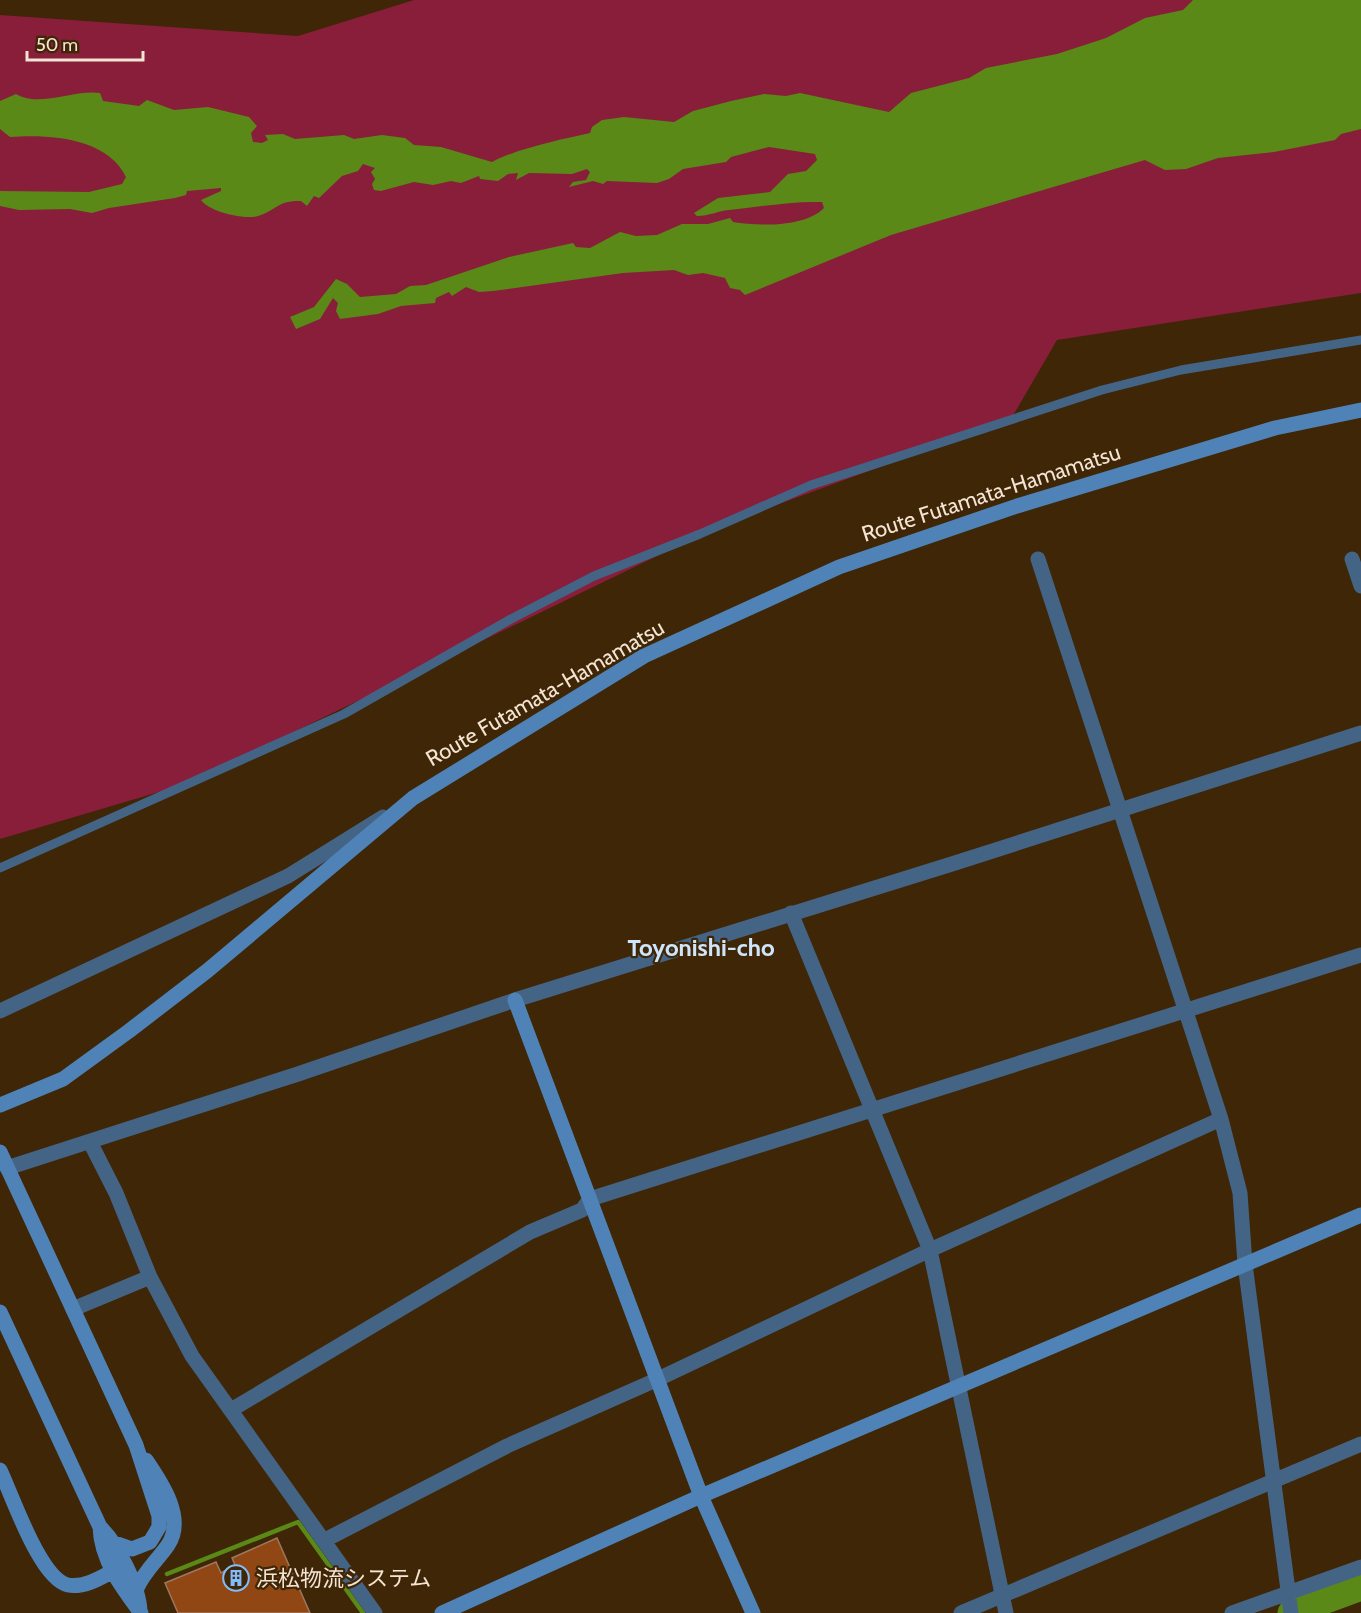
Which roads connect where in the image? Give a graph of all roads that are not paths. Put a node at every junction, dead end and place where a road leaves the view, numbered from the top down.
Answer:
1 (1361, 340) edge
2 (1361, 410) edge
3 (1038, 559) dead end
4 (1352, 559) dead end
5 (1361, 585) edge
6 (1361, 733) edge
7 (413, 798) junction
8 (1120, 810) junction
9 (0, 868) edge
10 (791, 913) junction
11 (1361, 955) edge
12 (515, 1000) junction
13 (0, 1011) edge
14 (1186, 1011) junction
15 (0, 1105) edge
16 (874, 1109) junction
17 (1221, 1119) junction
18 (90, 1142) junction
19 (0, 1152) edge
20 (7, 1168) junction
21 (590, 1199) junction
22 (1361, 1215) edge
23 (930, 1250) junction
24 (1245, 1264) junction
25 (150, 1277) junction
26 (73, 1309) junction
27 (0, 1312) edge
28 (656, 1380) junction
29 (959, 1385) junction
30 (231, 1410) junction
31 (1361, 1444) edge
32 (136, 1445) junction
33 (0, 1470) edge
34 (1274, 1479) junction
35 (701, 1496) junction
36 (100, 1527) junction
37 (325, 1540) junction
38 (112, 1542) junction
39 (1361, 1567) edge
40 (113, 1571) junction
41 (136, 1590) junction
42 (1003, 1595) junction
43 (1290, 1601) edge
44 (140, 1612) edge
45 (375, 1613) edge
46 (442, 1613) edge
47 (753, 1613) edge
48 (962, 1613) edge
49 (1006, 1613) edge
50 (1232, 1613) edge

1 - 9 lane
2 - 7 main road, Route Futamata-Hamamatsu
3 - 8 street
4 - 5 street
6 - 8 street
7 - 13 street
7 - 15 main road, Route Futamata-Hamamatsu
8 - 10 street
8 - 14 street
10 - 12 street
10 - 16 street
11 - 14 street
12 - 18 street
12 - 21 main road
14 - 16 street
14 - 17 street
16 - 21 street
16 - 23 street
17 - 23 street
17 - 24 street
18 - 20 street
18 - 25 street
19 - 20 main road
20 - 26 main road
21 - 28 main road
21 - 30 street
22 - 24 main road
23 - 28 street
23 - 29 street
24 - 29 main road
24 - 34 street
25 - 26 street
25 - 30 street
26 - 32 main road
27 - 36 main road
28 - 35 main road
28 - 37 street
29 - 35 main road
29 - 42 street
30 - 37 street
31 - 34 street
32 - 38 main road
32 - 41 main road
33 - 40 main road
34 - 42 street
34 - 43 street
35 - 46 main road
35 - 47 main road
36 - 38 main road
36 - 40 main road
37 - 45 street
38 - 41 main road
39 - 43 street
40 - 44 main road
41 - 44 main road
42 - 48 street
42 - 49 street
43 - 50 street

